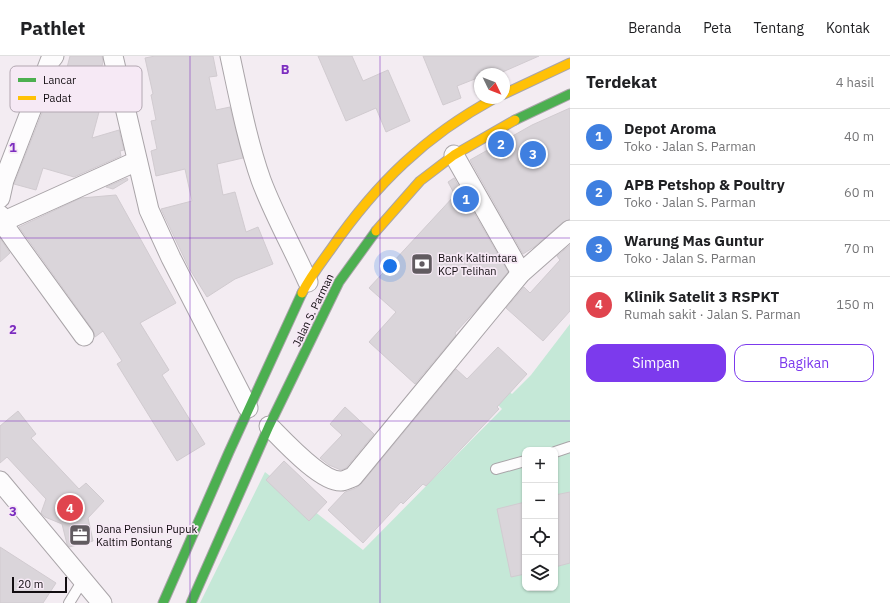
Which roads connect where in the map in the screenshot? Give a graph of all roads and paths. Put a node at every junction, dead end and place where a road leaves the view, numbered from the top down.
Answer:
1 (54, 56) edge
2 (113, 56) edge
3 (230, 56) edge
4 (570, 63) edge
5 (48, 66) edge
6 (115, 66) edge
7 (510, 91) edge
8 (570, 94) edge
9 (484, 104) edge
10 (30, 112) edge
11 (126, 112) edge
12 (454, 155) junction
13 (137, 161) junction
14 (0, 198) edge
15 (1, 218) edge
16 (570, 230) edge
17 (521, 273) junction
18 (308, 282) junction
19 (84, 336) dead end
20 (248, 408) junction
21 (269, 426) junction
22 (570, 447) edge
23 (558, 451) edge
24 (522, 462) edge
25 (496, 469) dead end
26 (2, 488) edge
27 (83, 580) junction
28 (69, 603) edge
29 (102, 603) edge
30 (163, 603) edge
31 (191, 603) edge

1 - 5 street
2 - 6 street
3 - 18 street
4 - 7 main road
8 - 12 main road, Jalan S. Parman
9 - 18 main road, Jalan S. Parman
10 - 14 street
11 - 13 street
12 - 17 street
12 - 21 main road, Jalan S. Parman
13 - 15 street
13 - 20 street
15 - 19 street
16 - 17 street
17 - 21 street
18 - 20 main road, Jalan S. Parman
20 - 30 main road, Jalan S. Parman
21 - 31 main road, Jalan S. Parman
22 - 23 lane
24 - 25 lane
26 - 27 street
27 - 28 lane
27 - 29 street

